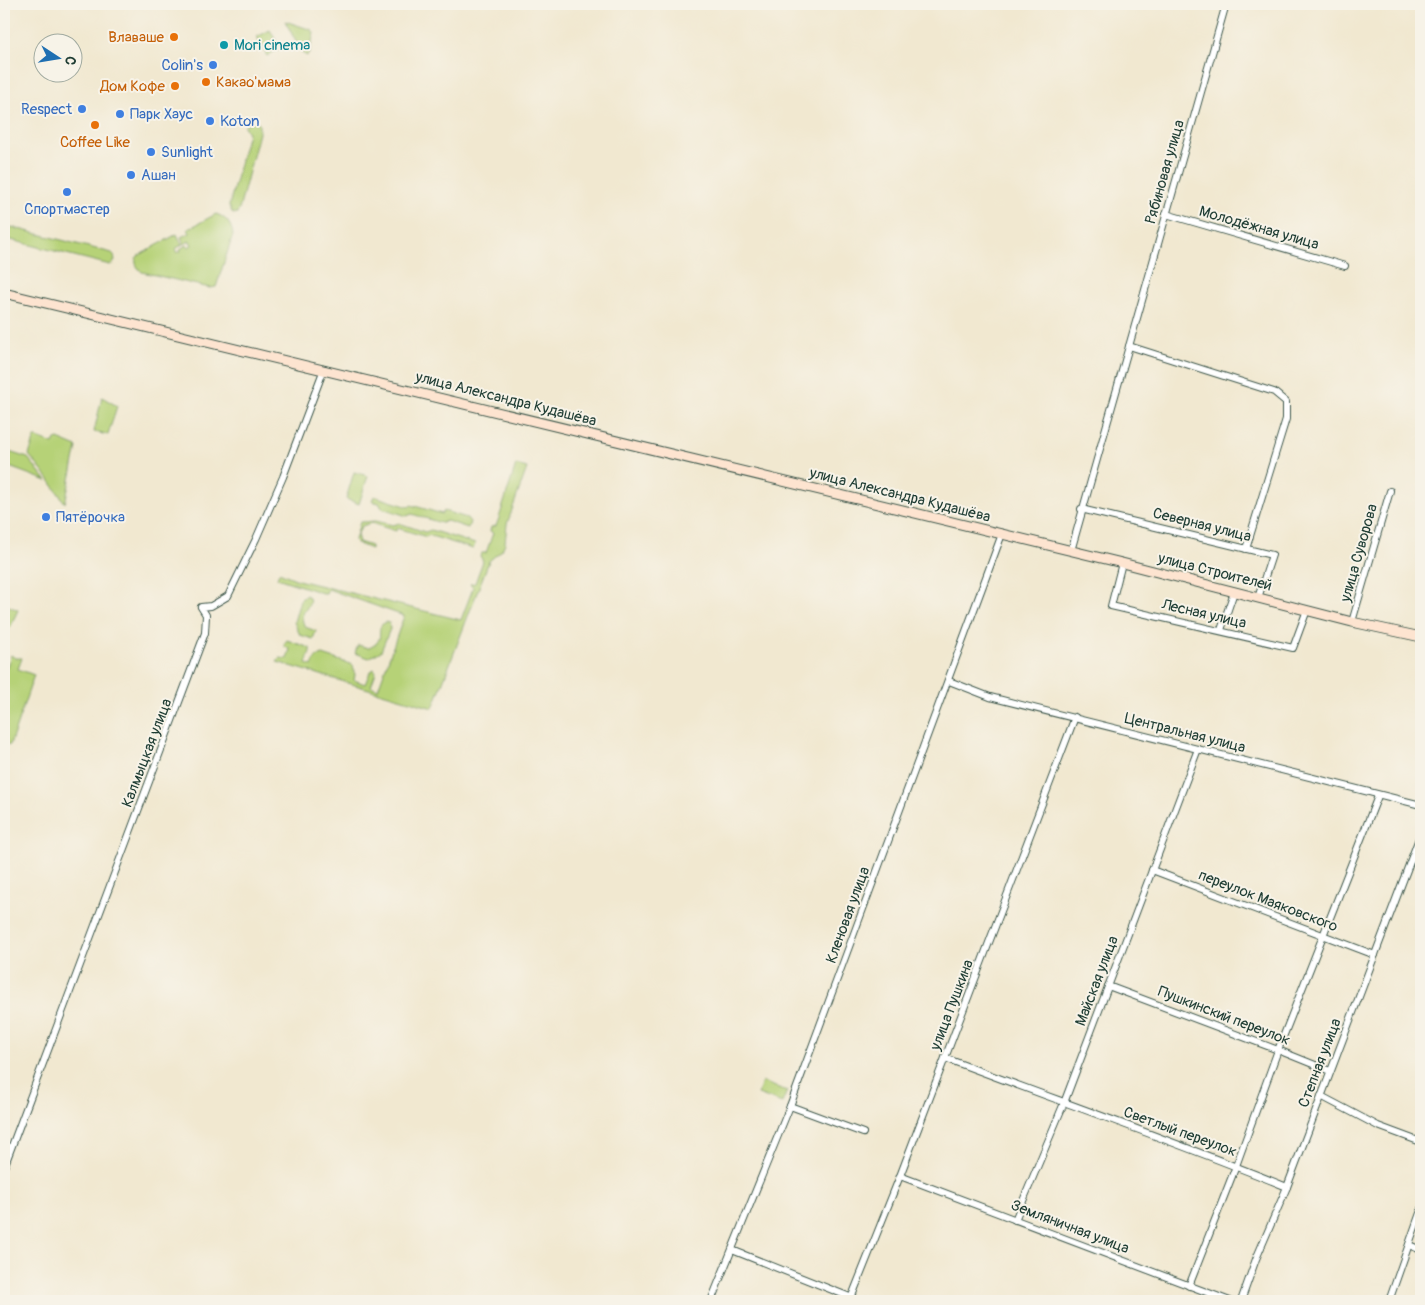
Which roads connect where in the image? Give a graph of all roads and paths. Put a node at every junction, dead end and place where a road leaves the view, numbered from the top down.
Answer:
1 (1226, 4) edge
2 (1166, 214) junction
3 (1345, 266) dead end
4 (4, 293) edge
5 (1129, 346) junction
6 (324, 369) junction
7 (1390, 491) dead end
8 (1082, 509) junction
9 (1002, 534) junction
10 (1246, 549) junction
11 (1071, 551) junction
12 (1122, 563) junction
13 (1234, 592) junction
14 (1258, 598) junction
15 (1307, 610) junction
16 (1352, 622) junction
17 (1220, 630) junction
18 (1421, 637) edge
19 (949, 681) junction
20 (1075, 718) junction
21 (1198, 749) junction
22 (1378, 796) junction
23 (1420, 804) edge
24 (1421, 833) edge
25 (1152, 870) junction
26 (1324, 936) junction
27 (1375, 954) junction
28 (1108, 986) junction
29 (1278, 1050) junction
30 (945, 1058) junction
31 (1330, 1071) junction
32 (1321, 1096) junction
33 (1064, 1103) junction
34 (790, 1106) junction
35 (863, 1133) dead end
36 (1421, 1142) edge
37 (1236, 1166) junction
38 (4, 1167) edge
39 (900, 1176) junction
40 (1287, 1187) junction
41 (1421, 1210) edge
42 (1015, 1220) junction
43 (1410, 1245) junction
44 (732, 1250) junction
45 (1421, 1250) edge
46 (1189, 1286) junction
47 (851, 1300) edge
48 (711, 1301) edge
49 (860, 1301) edge
50 (1230, 1301) edge
51 (1241, 1301) edge
52 (1389, 1301) edge

1 - 2 street, Рябиновая улица
2 - 3 street, Молодёжная улица
2 - 5 street, Рябиновая улица
4 - 6 main road, улица Александра Кудашёва
5 - 8 street, Рябиновая улица
5 - 10 street
6 - 9 main road, улица Александра Кудашёва
6 - 38 street, Калмыцкая улица
7 - 16 street, улица Суворова
8 - 10 street, Северная улица
8 - 11 street, Рябиновая улица
9 - 11 main road, улица Строителей
9 - 19 street, Кленовая улица
10 - 14 street, Северная улица
11 - 12 main road, улица Строителей
12 - 13 main road, улица Строителей
12 - 17 street, Лесная улица
13 - 14 main road, улица Строителей
13 - 17 street
14 - 15 main road, улица Строителей
15 - 16 main road, улица Строителей
15 - 17 street, Лесная улица
16 - 18 main road, улица Строителей
19 - 20 street, Центральная улица
19 - 34 street, Кленовая улица
20 - 21 street, Центральная улица
20 - 30 street, улица Пушкина
21 - 22 street, Центральная улица
21 - 25 street, Майская улица
22 - 23 street, Центральная улица
22 - 26 street
24 - 27 street, Степная улица
25 - 26 street, переулок Маяковского
25 - 28 street, Майская улица
26 - 27 street, переулок Маяковского
26 - 29 street
27 - 31 street, Степная улица
28 - 29 street, Пушкинский переулок
28 - 33 street, Майская улица
29 - 31 street, Пушкинский переулок
29 - 37 street
30 - 33 street, Светлый переулок
30 - 39 street, улица Пушкина
31 - 32 street, Степная улица
32 - 36 street
32 - 40 street, Степная улица
33 - 37 street, Светлый переулок
33 - 42 street, Майская улица
34 - 35 street
34 - 44 street, Кленовая улица
37 - 40 street, Светлый переулок
37 - 46 street
39 - 42 street, Земляничная улица
39 - 47 street, улица Пушкина
40 - 51 street, Степная улица
41 - 43 street
42 - 46 street, Земляничная улица
43 - 45 street
43 - 52 street
44 - 47 street
44 - 48 street, Кленовая улица
46 - 50 street, Земляничная улица
47 - 49 street

